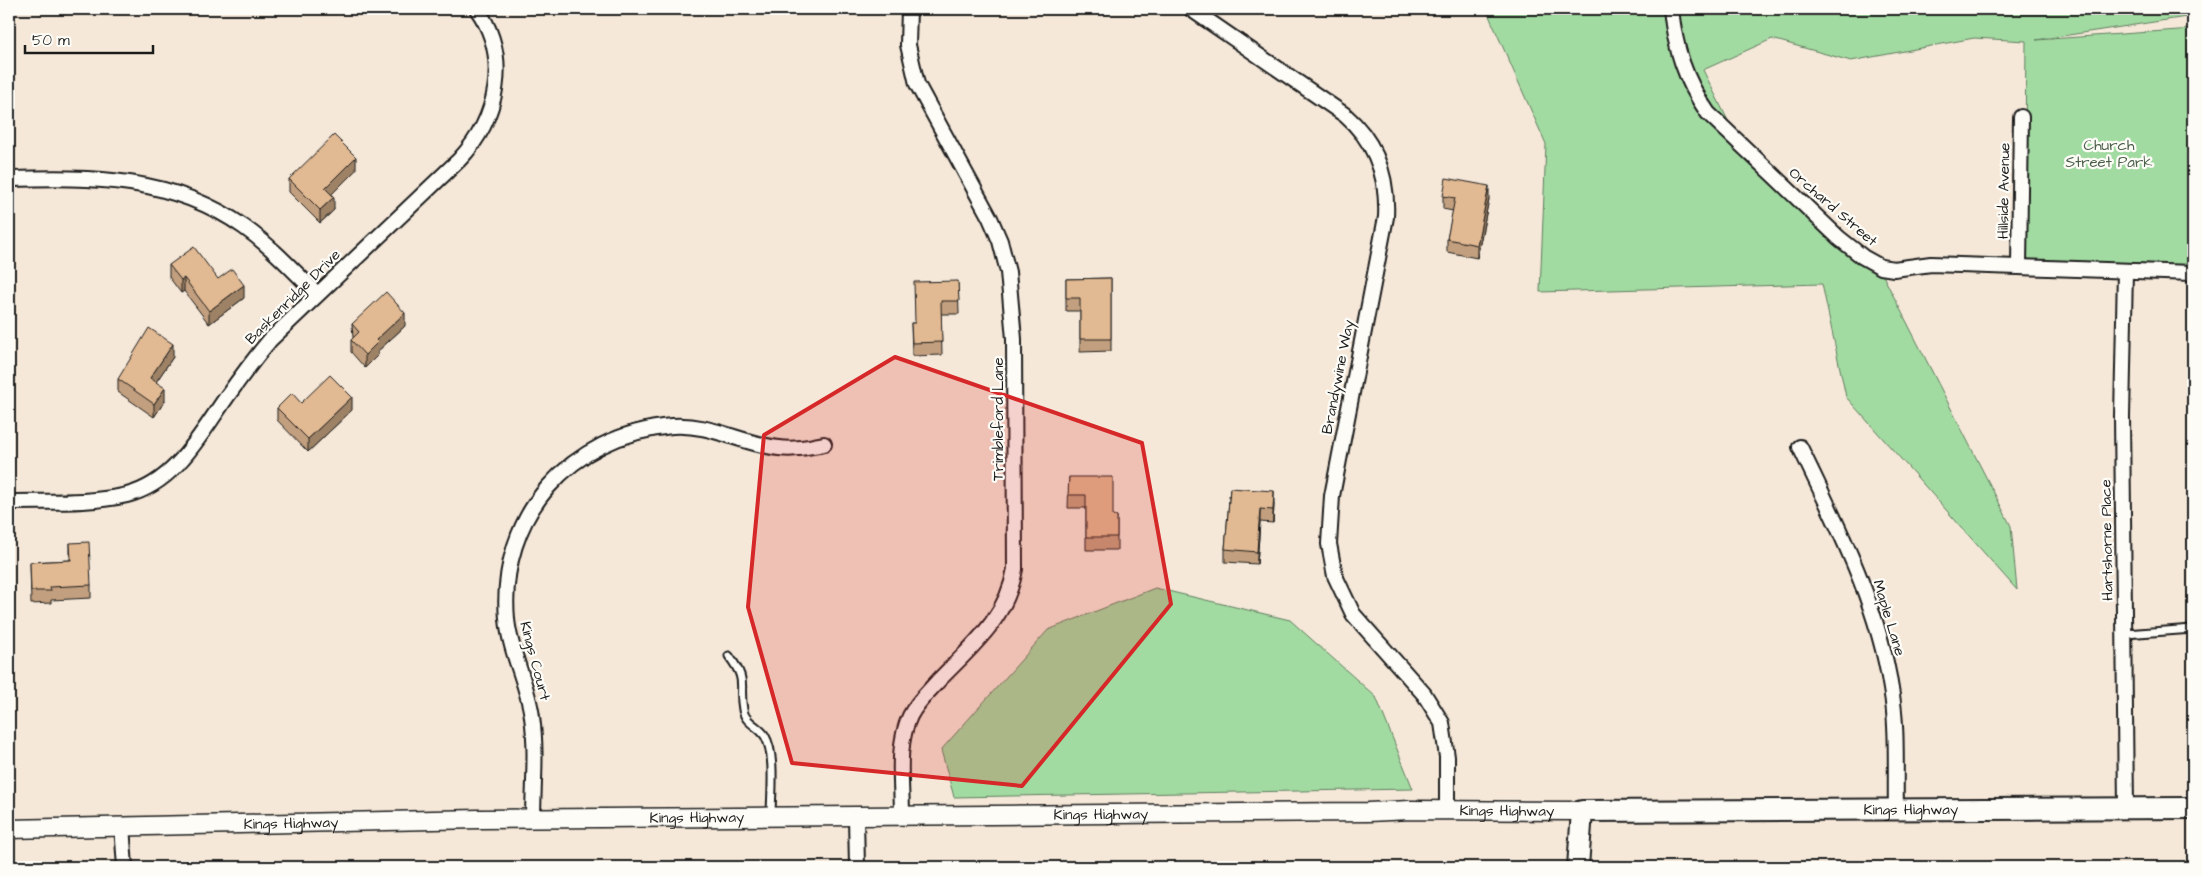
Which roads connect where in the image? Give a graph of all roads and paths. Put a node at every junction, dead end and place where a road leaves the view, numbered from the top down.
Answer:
1 (477, 9) edge
2 (909, 9) edge
3 (1191, 9) edge
4 (1671, 9) edge
5 (2021, 117) dead end
6 (9, 179) edge
7 (2019, 266) junction
8 (2125, 271) junction
9 (2193, 273) edge
10 (317, 294) junction
11 (824, 444) dead end
12 (1800, 447) dead end
13 (9, 502) edge
14 (2193, 629) edge
15 (2125, 634) junction
16 (729, 656) dead end
17 (2193, 808) edge
18 (2126, 809) junction
19 (1447, 810) junction
20 (1896, 810) junction
21 (1582, 811) junction
22 (902, 815) junction
23 (771, 817) junction
24 (856, 817) junction
25 (533, 820) junction
26 (122, 826) junction
27 (9, 829) edge
28 (124, 867) edge
29 (857, 867) edge
30 (1578, 867) edge

1 - 10 street, Baskenridge Drive
2 - 22 street, Trimbleford Lane
3 - 19 street, Brandywine Way
4 - 7 street, Orchard Street
5 - 7 street, Hillside Avenue
6 - 10 street
7 - 8 street, Orchard Street
8 - 9 street, Orchard Street
8 - 15 street, Hartshorne Place
10 - 13 street, Baskenridge Drive
11 - 25 street, Kings Court
12 - 20 street, Maple Lane
14 - 15 lane
15 - 18 street, Hartshorne Place
16 - 23 lane
17 - 18 main road, Kings Highway
18 - 20 main road, Kings Highway
19 - 21 street, Kings Highway
19 - 22 street, Kings Highway
20 - 21 main road, Kings Highway
21 - 30 main road
22 - 24 street, Kings Highway
23 - 24 street, Kings Highway
23 - 25 street, Kings Highway
24 - 29 street
25 - 26 street, Kings Highway
26 - 27 street, Kings Highway
26 - 28 street

